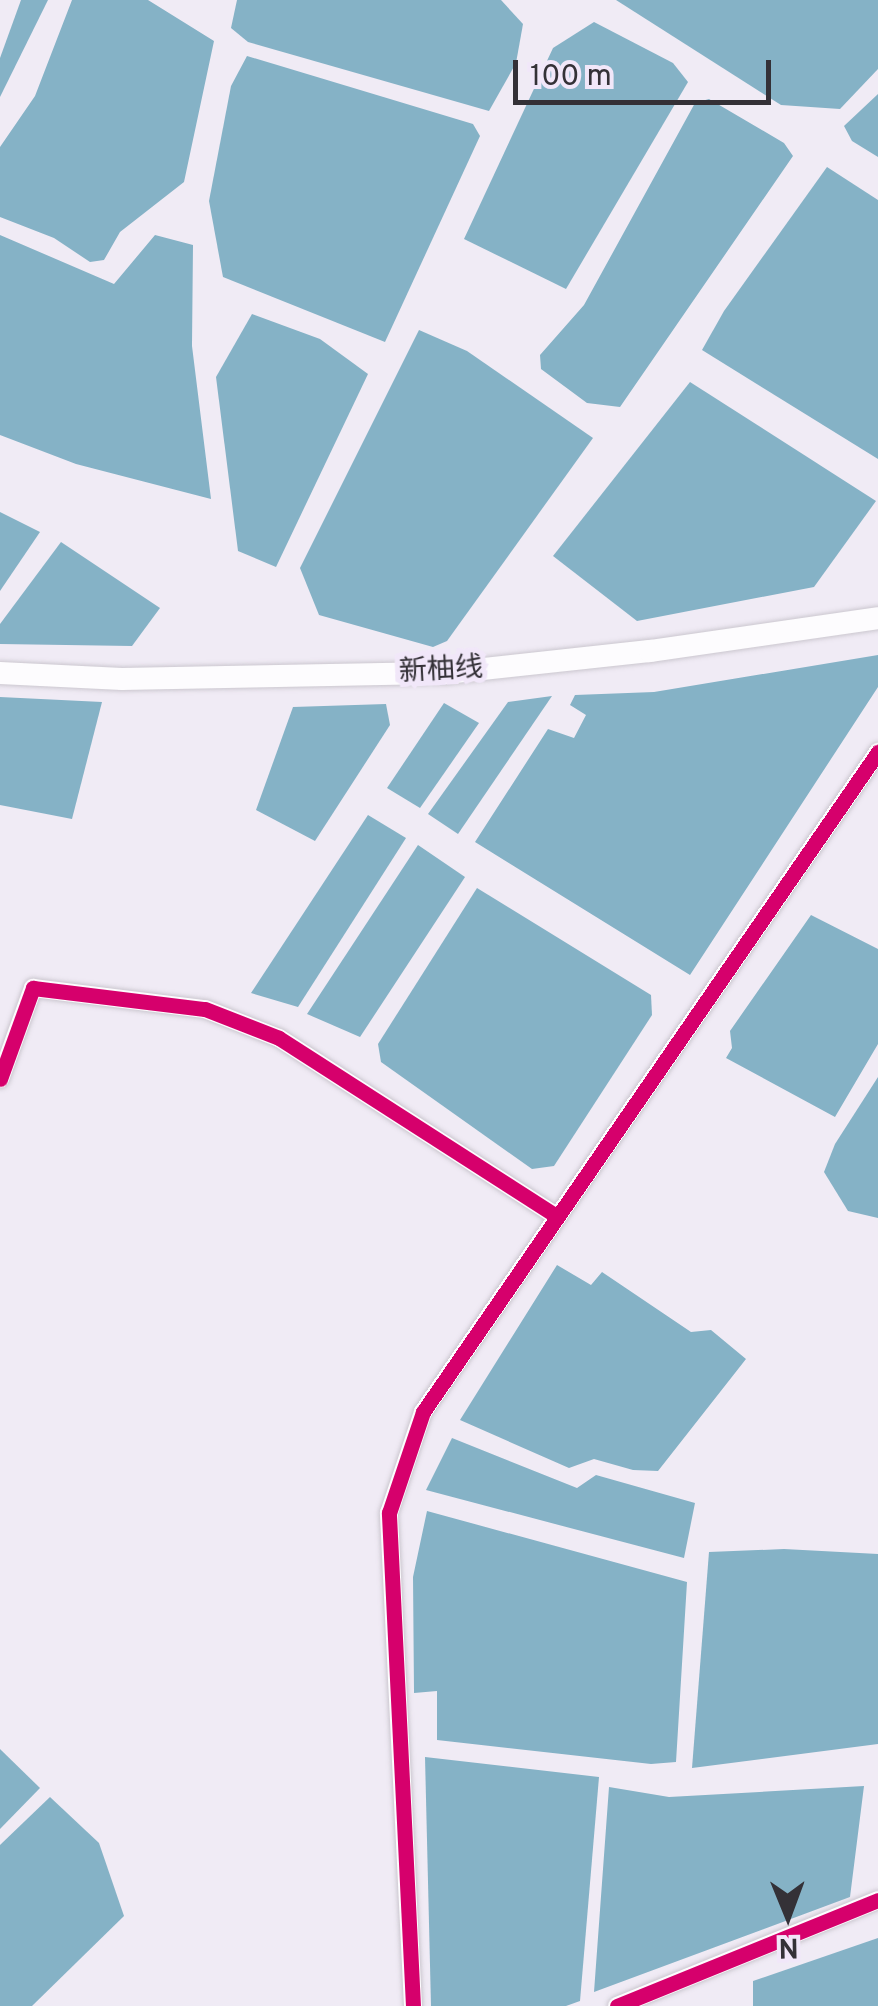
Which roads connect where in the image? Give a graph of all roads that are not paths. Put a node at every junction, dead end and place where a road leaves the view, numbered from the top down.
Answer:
1 (878, 618) edge
2 (0, 673) edge
3 (878, 752) edge
4 (0, 1079) edge
5 (556, 1216) junction
6 (878, 1900) edge
7 (414, 2006) edge
8 (617, 2006) edge

1 - 2 main road, 新柚线
3 - 5 street
4 - 5 street
5 - 7 street
6 - 8 street

